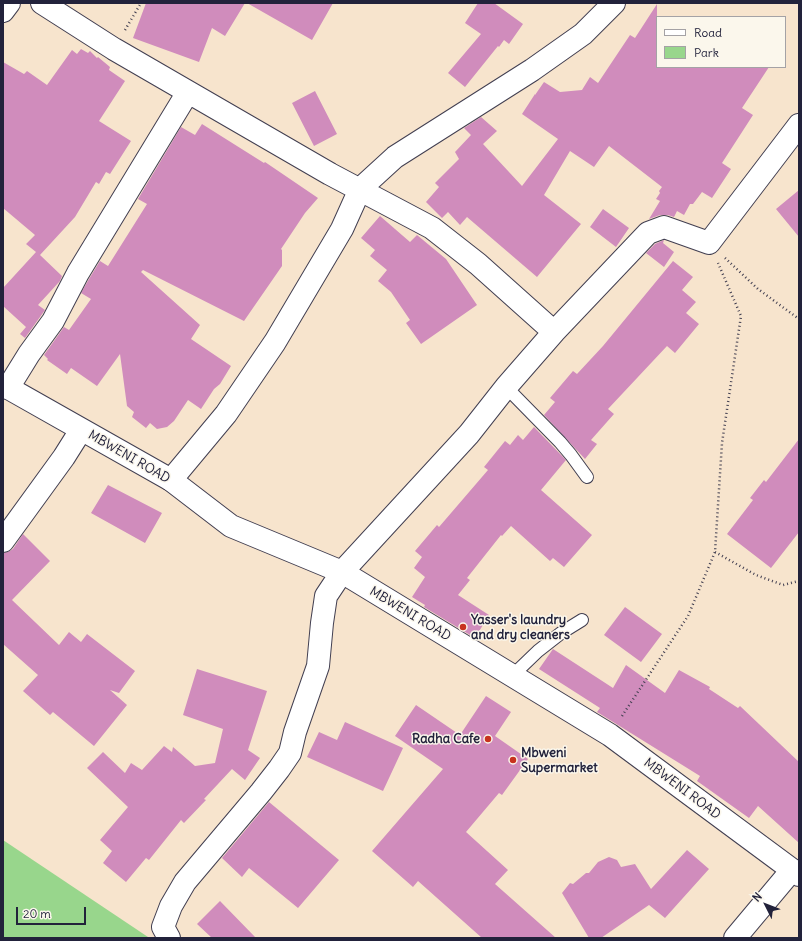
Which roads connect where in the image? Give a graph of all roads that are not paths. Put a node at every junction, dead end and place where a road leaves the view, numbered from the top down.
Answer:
1 (8, 3) edge
2 (42, 3) edge
3 (614, 3) edge
4 (3, 11) edge
5 (188, 92) junction
6 (799, 125) edge
7 (360, 189) junction
8 (554, 332) junction
9 (5, 386) edge
10 (506, 387) junction
11 (81, 430) junction
12 (587, 477) dead end
13 (171, 480) junction
14 (3, 541) edge
15 (342, 572) junction
16 (582, 620) dead end
17 (512, 676) junction
18 (795, 873) edge
19 (169, 938) edge
20 (734, 938) edge

1 - 4 street
2 - 5 street
3 - 7 street
5 - 7 street
5 - 9 street
6 - 8 street
7 - 8 street
7 - 13 street
8 - 10 street
9 - 11 street, MBWENI ROAD
10 - 12 lane
10 - 15 street
11 - 13 street, MBWENI ROAD
11 - 14 street
13 - 15 street, MBWENI ROAD
15 - 17 street, MBWENI ROAD
15 - 19 street
16 - 17 lane
17 - 18 street, MBWENI ROAD
18 - 20 street

